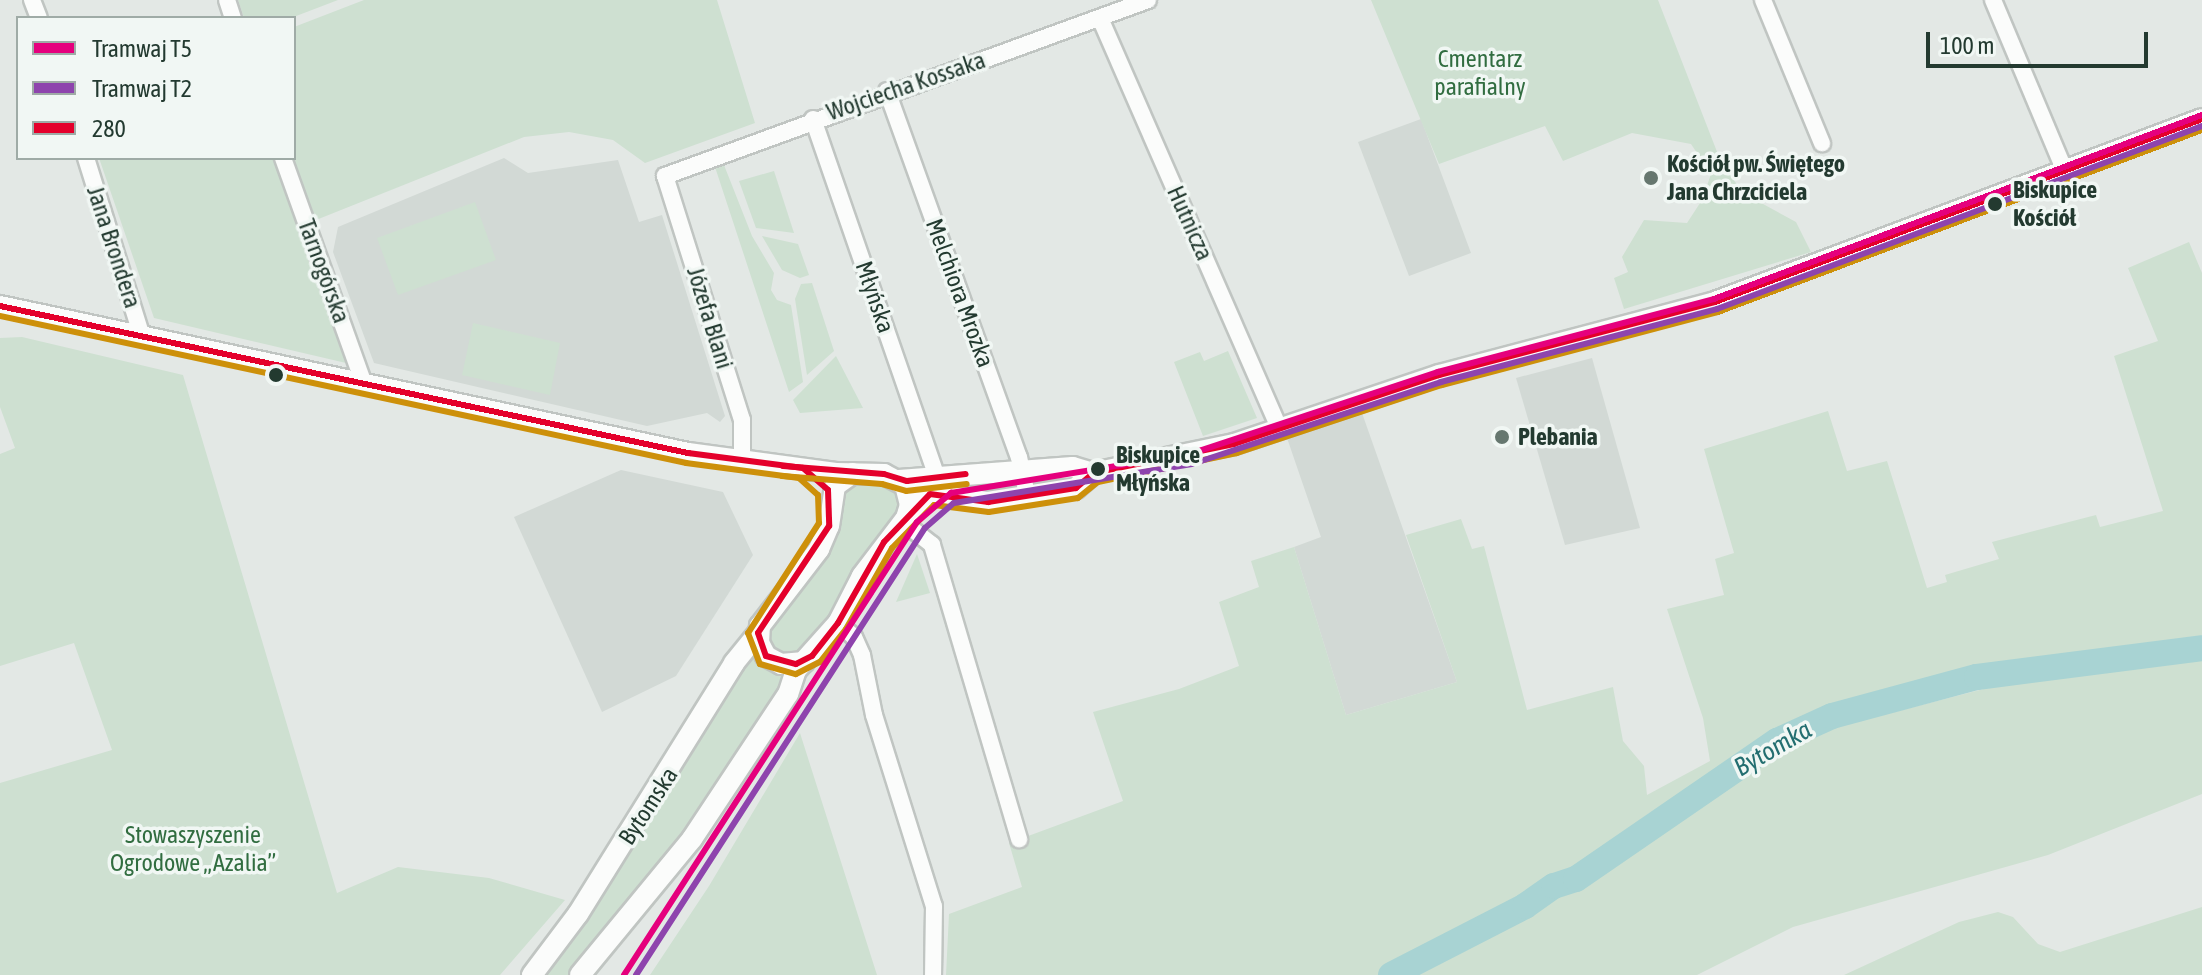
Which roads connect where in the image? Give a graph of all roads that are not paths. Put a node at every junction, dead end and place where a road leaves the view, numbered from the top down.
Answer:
1 (1148, 0) edge
2 (1763, 0) edge
3 (1993, 0) edge
4 (1100, 18) junction
5 (887, 91) junction
6 (813, 119) junction
7 (2202, 119) edge
8 (1822, 143) dead end
9 (87, 160) edge
10 (284, 160) edge
11 (2065, 171) junction
12 (665, 176) joint
13 (0, 306) edge
14 (142, 337) junction
15 (364, 384) junction
16 (1279, 428) junction
17 (742, 462) junction
18 (803, 468) junction
19 (853, 473) junction
20 (1093, 473) junction
21 (1023, 474) junction
22 (936, 475) junction
23 (899, 480) junction
24 (1027, 496) junction
25 (832, 501) junction
26 (905, 518) junction
27 (838, 623) junction
28 (758, 633) junction
29 (804, 662) junction
30 (1019, 839) dead end
31 (532, 975) edge
32 (580, 975) edge
33 (933, 975) edge

1 - 4 street, Wojciecha Kossaka
2 - 8 street
3 - 11 street
4 - 5 street, Wojciecha Kossaka
4 - 16 street, Hutnicza
5 - 6 street, Wojciecha Kossaka
5 - 21 street, Melchiora Mrozka
6 - 12 street, Wojciecha Kossaka
6 - 22 street, Młyńska
7 - 11 street
9 - 14 street, Jana Brondera
10 - 15 street, Tarnogórska
11 - 16 street
12 - 17 street, Józefa Blani
13 - 14 street
14 - 15 street
15 - 17 street
16 - 20 street
17 - 18 street
18 - 19 street
18 - 25 street
19 - 23 street
19 - 25 street
20 - 21 street
20 - 24 street
21 - 22 street
21 - 24 street, Melchiora Mrozka
22 - 23 street
23 - 26 street
24 - 26 street
25 - 28 street, Bytomska
26 - 27 street
26 - 30 street
27 - 29 street
27 - 33 street
28 - 29 street
28 - 31 street, Bytomska
29 - 32 street

